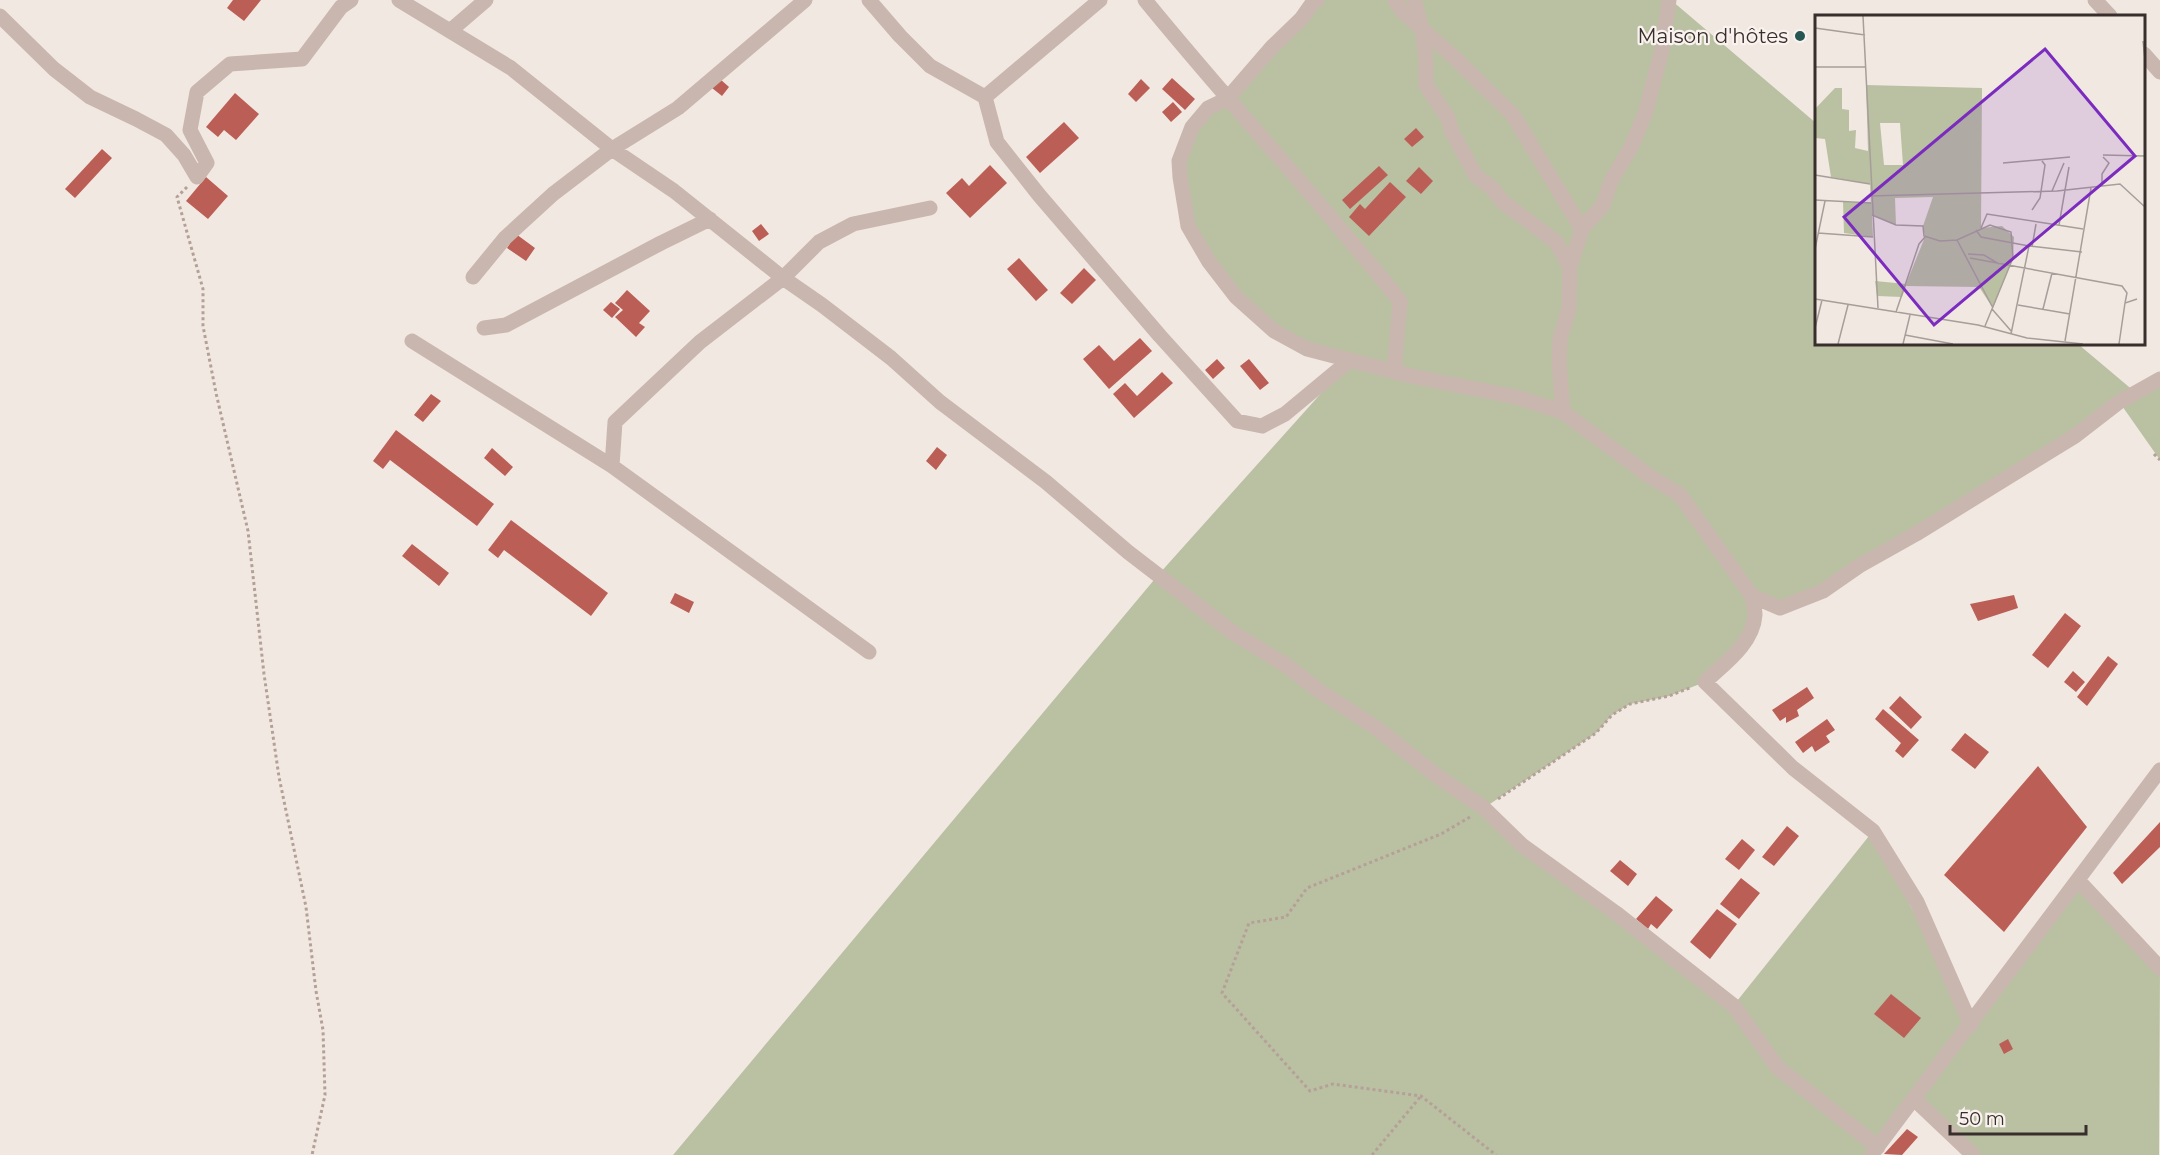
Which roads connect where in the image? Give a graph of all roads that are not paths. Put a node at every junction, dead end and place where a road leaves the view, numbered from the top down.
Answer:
1 (351, 0) edge
2 (399, 0) edge
3 (486, 0) edge
4 (805, 0) edge
5 (869, 0) edge
6 (1100, 0) edge
7 (1145, 0) edge
8 (1317, 0) edge
9 (1395, 0) edge
10 (1414, 0) edge
11 (1669, 0) edge
12 (2095, 0) edge
13 (2109, 15) edge
14 (0, 16) edge
15 (1422, 28) junction
16 (450, 31) junction
17 (2145, 55) edge
18 (2160, 72) edge
19 (985, 97) junction
20 (1227, 99) junction
21 (612, 149) junction
22 (930, 208) dead end
23 (710, 219) junction
24 (1582, 229) junction
25 (1570, 267) junction
26 (473, 277) dead end
27 (783, 278) junction
28 (484, 328) dead end
29 (412, 341) dead end
30 (1350, 360) junction
31 (1394, 372) junction
32 (2160, 380) edge
33 (1563, 412) junction
34 (612, 466) junction
35 (1752, 596) junction
36 (869, 652) dead end
37 (2160, 770) edge
38 (2078, 880) junction
39 (2160, 968) edge
40 (1971, 1025) junction
41 (1914, 1099) junction
42 (1875, 1151) edge
43 (1973, 1155) edge

1 - 14 street
2 - 16 street
3 - 16 street
4 - 21 street
5 - 19 street
6 - 19 street
7 - 20 street
8 - 20 street
9 - 15 street
10 - 15 street
11 - 24 street
12 - 13 street
15 - 24 street
15 - 25 street
16 - 21 street
17 - 18 street
19 - 30 street
20 - 30 street
20 - 31 street
21 - 23 street
21 - 26 street
22 - 27 street
23 - 27 street
23 - 28 street
24 - 25 street
25 - 33 street
27 - 34 street
27 - 42 street
29 - 34 street
30 - 31 street
31 - 33 street
32 - 35 street
33 - 35 street
34 - 36 street
35 - 40 street
37 - 38 street
38 - 39 street
38 - 40 street
40 - 41 street
41 - 42 street
41 - 43 street

